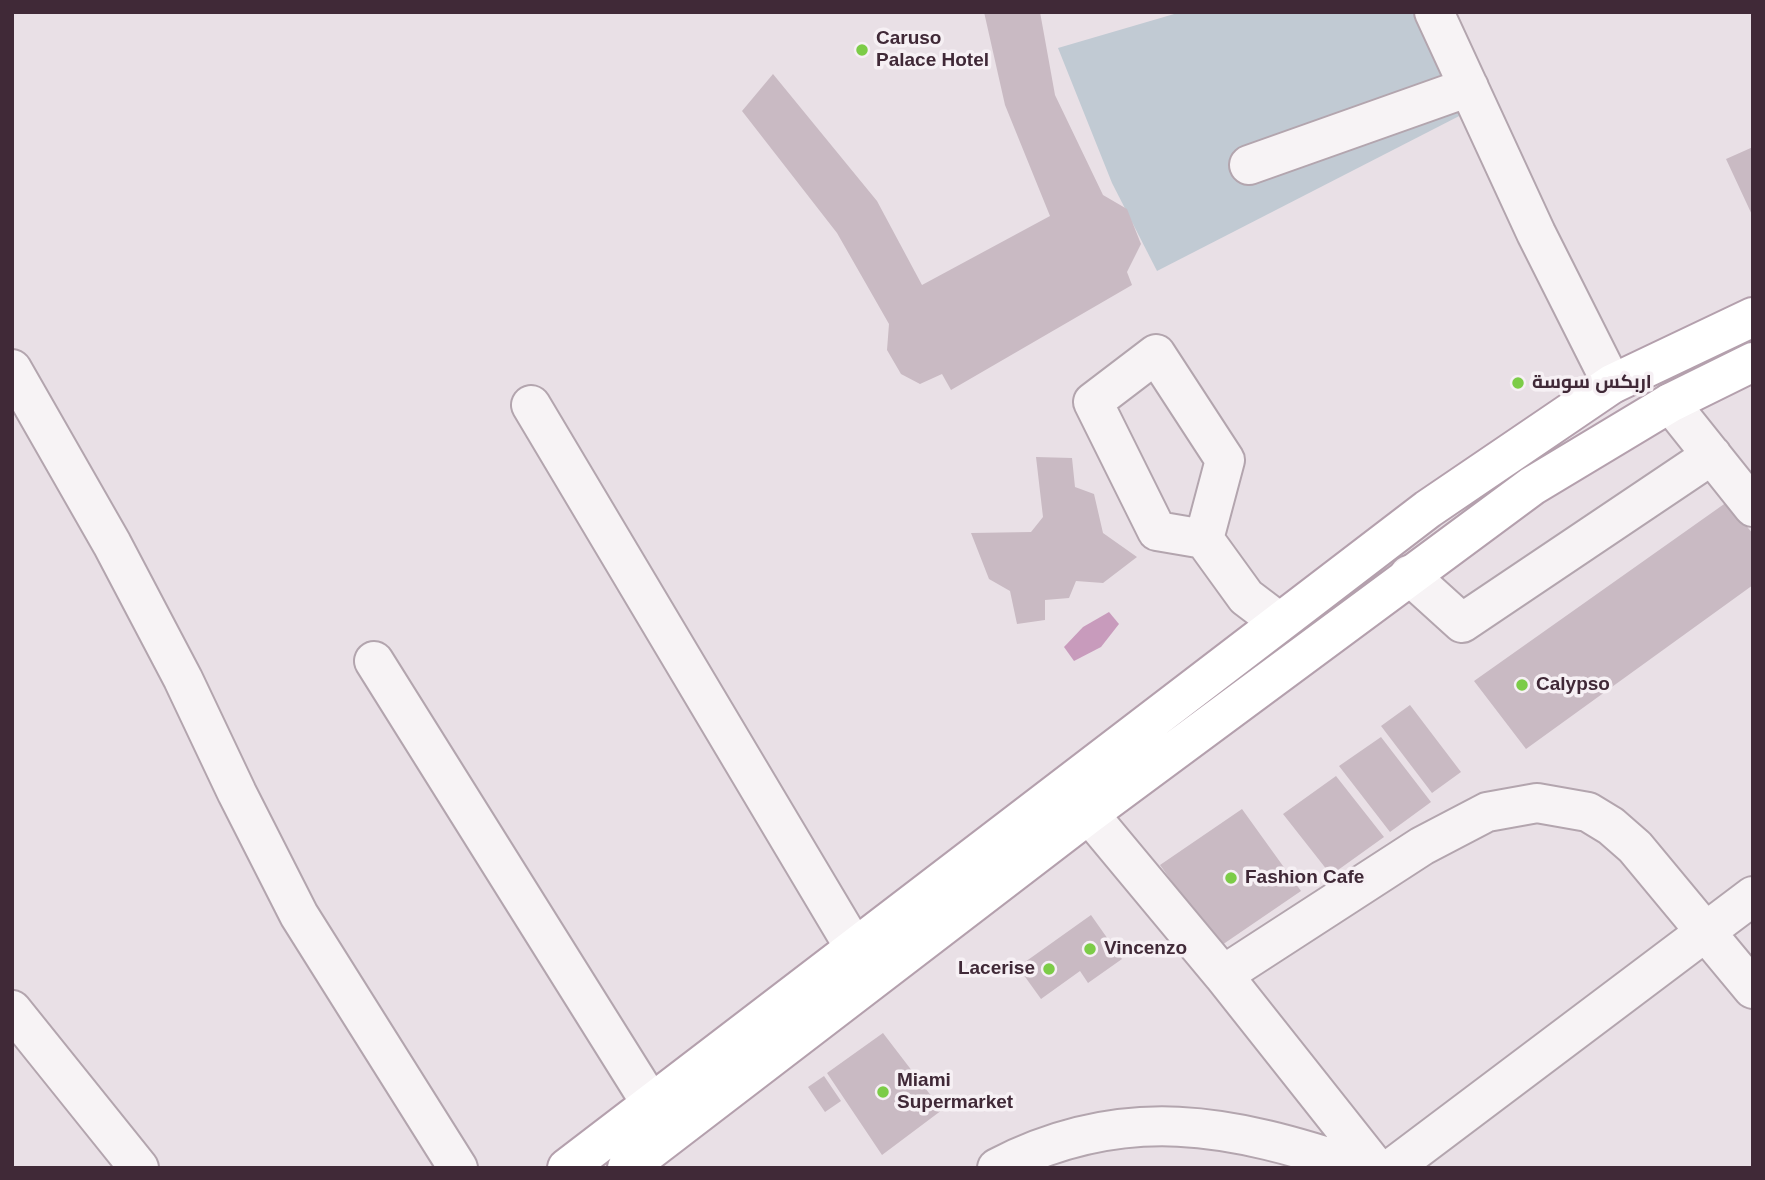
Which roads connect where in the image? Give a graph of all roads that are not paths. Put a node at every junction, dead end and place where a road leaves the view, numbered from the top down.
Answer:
1 (1434, 12) edge
2 (1469, 87) junction
3 (1249, 166) dead end
4 (1753, 317) edge
5 (1753, 362) edge
6 (12, 369) edge
7 (1612, 384) junction
8 (1670, 403) junction
9 (531, 405) dead end
10 (1712, 455) junction
11 (1753, 507) edge
12 (1204, 539) dead end
13 (1409, 575) junction
14 (1279, 622) junction
15 (374, 661) dead end
16 (1089, 814) junction
17 (1753, 897) edge
18 (1707, 932) junction
19 (854, 947) junction
20 (1223, 975) junction
21 (1753, 989) edge
22 (12, 1010) edge
23 (652, 1105) junction
24 (139, 1168) edge
25 (457, 1168) edge
26 (567, 1168) edge
27 (627, 1168) edge
28 (996, 1168) edge
29 (1361, 1168) edge
30 (1376, 1168) edge
31 (1392, 1168) edge

1 - 2 street
2 - 3 street
2 - 7 street
4 - 7 main road
5 - 8 main road
6 - 25 street
7 - 14 main road
8 - 10 street
8 - 13 main road
9 - 19 street
10 - 11 street
10 - 13 street
12 - 14 street
13 - 16 main road
14 - 19 main road
15 - 23 street
16 - 20 street
16 - 27 main road
17 - 18 street
18 - 20 street
18 - 21 street
18 - 31 street
19 - 23 main road
20 - 30 street
22 - 24 street
23 - 26 main road
28 - 29 street

